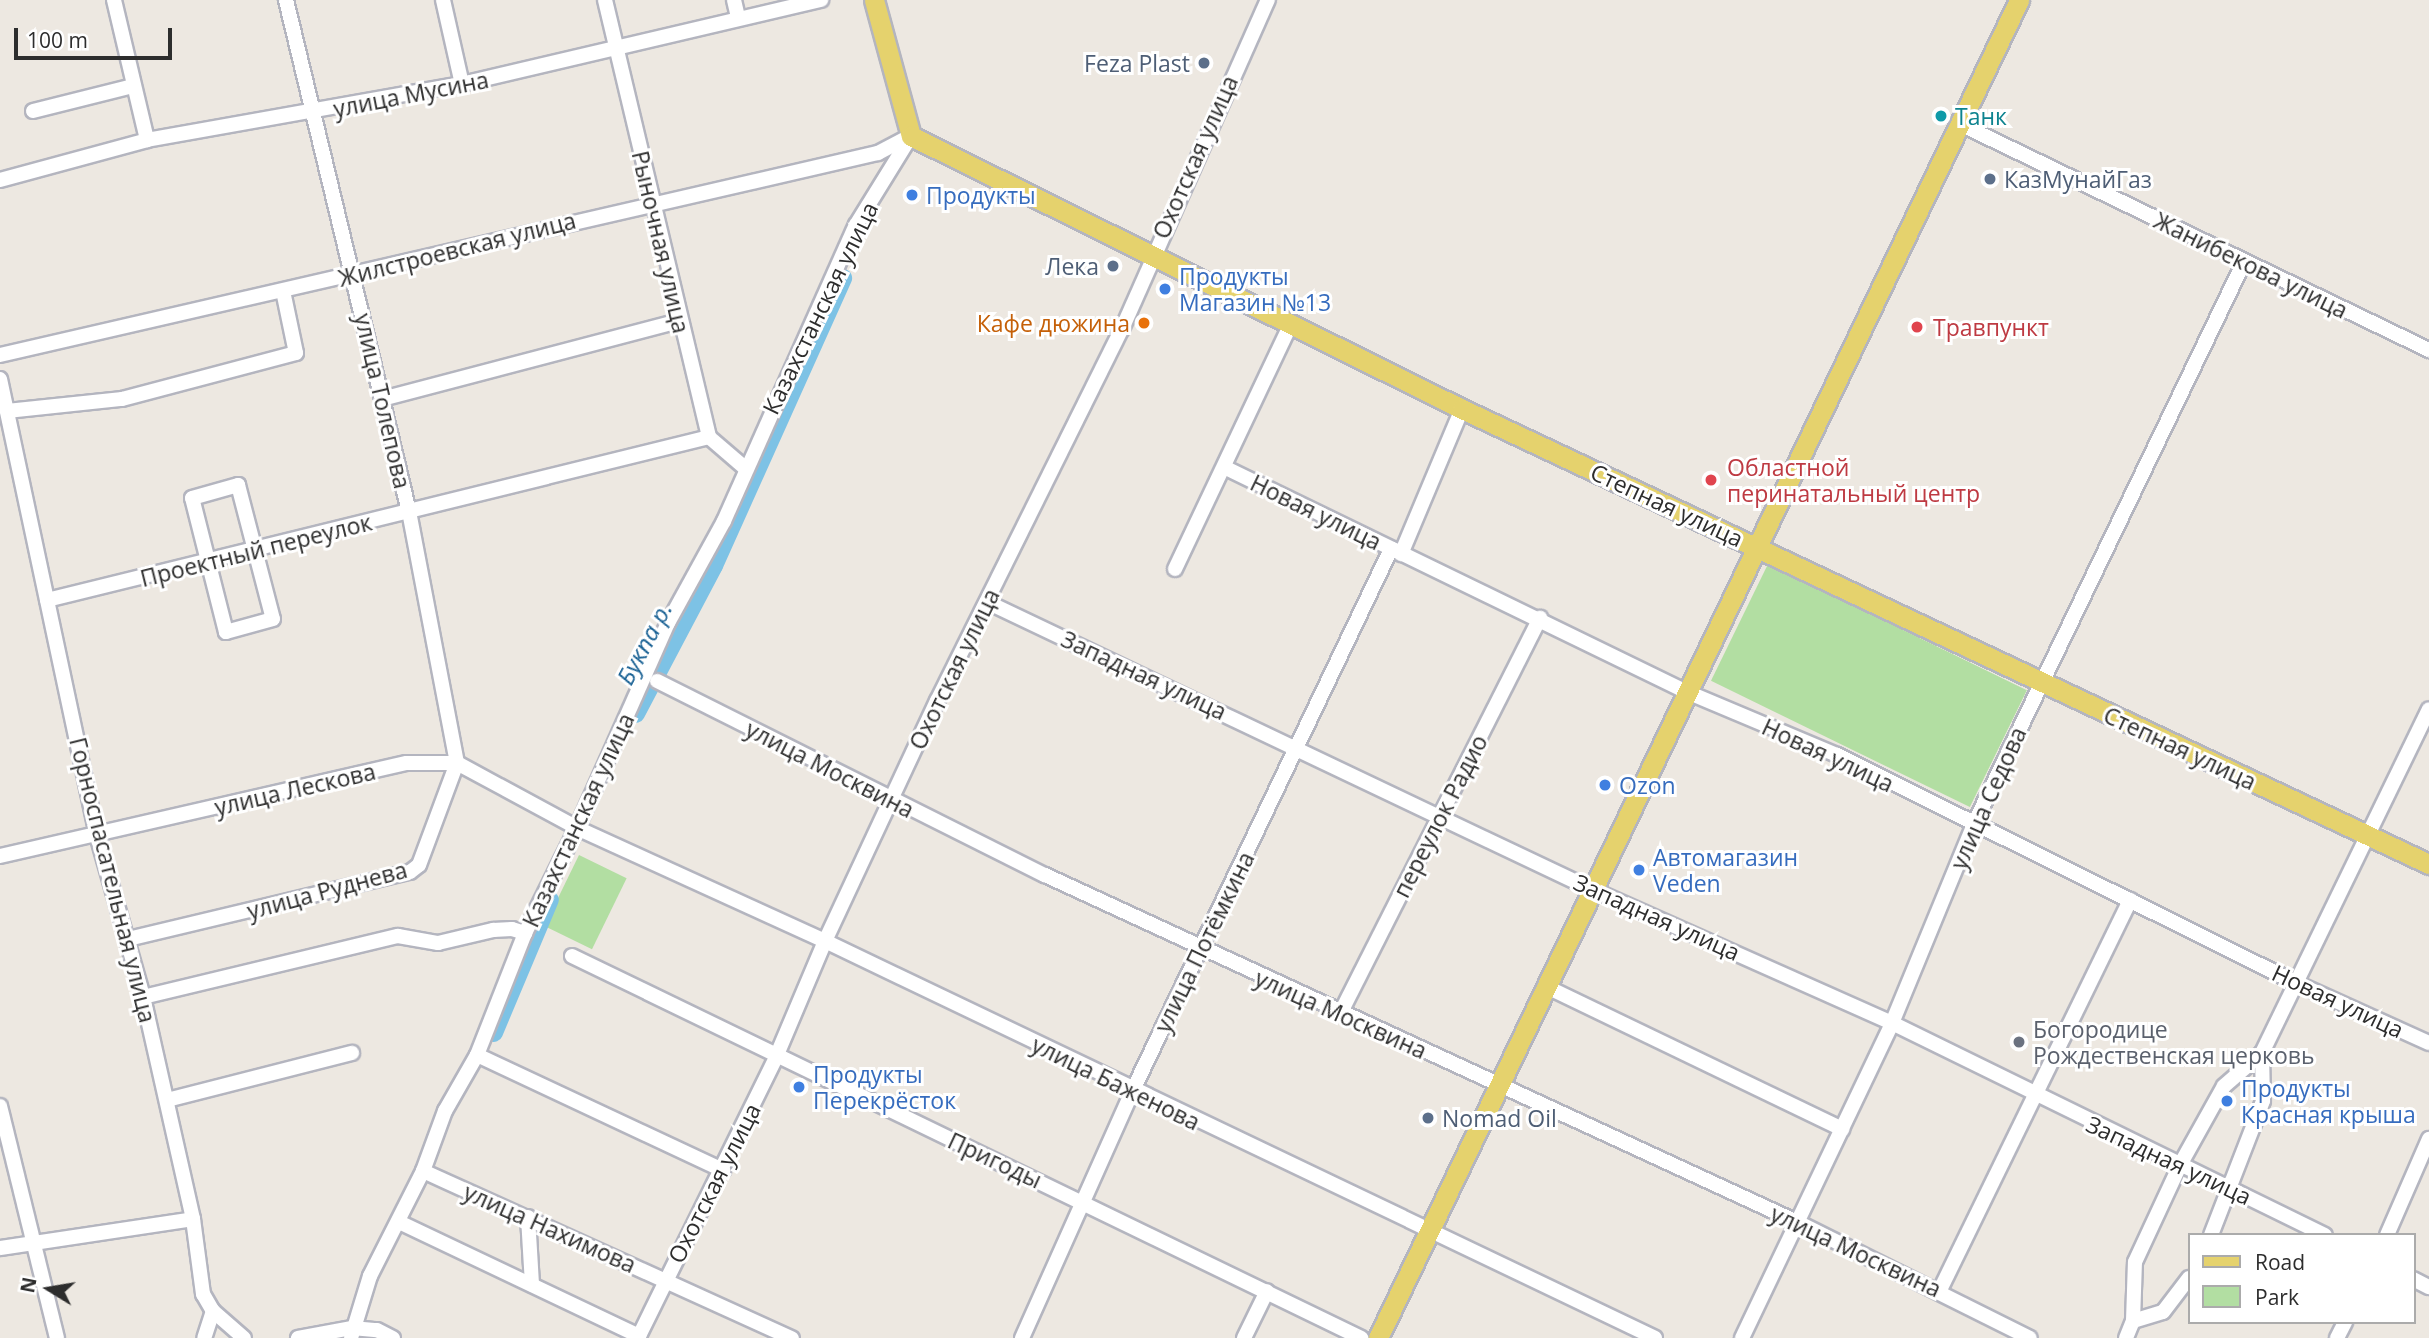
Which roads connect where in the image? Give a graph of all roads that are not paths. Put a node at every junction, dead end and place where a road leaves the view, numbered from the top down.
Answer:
1 (114, 0) edge
2 (286, 0) edge
3 (443, 0) edge
4 (605, 0) edge
5 (734, 0) edge
6 (821, 0) edge
7 (874, 0) edge
8 (1268, 0) edge
9 (2020, 0) edge
10 (738, 17) junction
11 (617, 50) junction
12 (462, 85) junction
13 (133, 86) junction
14 (33, 111) dead end
15 (315, 113) junction
16 (1960, 124) junction
17 (911, 136) junction
18 (147, 140) junction
19 (0, 180) edge
20 (652, 202) junction
21 (1150, 257) junction
22 (2245, 262) junction
23 (354, 274) junction
24 (283, 290) junction
25 (679, 321) junction
26 (1291, 324) junction
27 (2429, 349) edge
28 (0, 355) edge
29 (0, 379) edge
30 (382, 399) junction
31 (1462, 409) junction
32 (7, 411) junction
33 (709, 437) junction
34 (745, 468) junction
35 (1226, 468) junction
36 (409, 512) junction
37 (1756, 547) junction
38 (255, 551) junction
39 (1396, 551) junction
40 (207, 562) junction
41 (1175, 569) dead end
42 (47, 600) junction
43 (987, 602) junction
44 (1540, 618) junction
45 (657, 681) dead end
46 (2041, 683) junction
47 (1686, 692) junction
48 (2429, 709) edge
49 (1298, 746) junction
50 (457, 763) junction
51 (889, 801) junction
52 (1442, 815) junction
53 (1973, 826) junction
54 (578, 828) junction
55 (97, 835) junction
56 (2368, 836) junction
57 (0, 856) edge
58 (2429, 864) edge
59 (1591, 889) junction
60 (2130, 900) junction
61 (525, 933) junction
62 (128, 939) junction
63 (825, 941) junction
64 (1201, 950) junction
65 (572, 956) dead end
66 (2294, 982) junction
67 (1545, 986) junction
68 (143, 996) junction
69 (1340, 1014) junction
70 (1892, 1023) junction
71 (2429, 1043) edge
72 (352, 1053) dead end
73 (2262, 1053) junction
74 (477, 1055) junction
75 (776, 1057) junction
76 (1497, 1084) junction
77 (1132, 1091) junction
78 (2036, 1096) junction
79 (167, 1100) junction
80 (0, 1106) edge
81 (1842, 1129) junction
82 (2429, 1139) edge
83 (2180, 1165) junction
84 (723, 1170) junction
85 (423, 1171) junction
86 (2229, 1188) junction
87 (1083, 1202) junction
88 (528, 1217) junction
89 (193, 1219) junction
90 (399, 1222) junction
91 (1797, 1222) junction
92 (1427, 1233) junction
93 (2212, 1233) edge
94 (2321, 1233) edge
95 (2387, 1233) edge
96 (34, 1244) junction
97 (0, 1248) edge
98 (2188, 1279) edge
99 (666, 1280) junction
100 (532, 1285) junction
101 (1940, 1290) junction
102 (1267, 1291) junction
103 (213, 1311) junction
104 (2133, 1321) junction
105 (351, 1333) edge
106 (638, 1337) edge
107 (57, 1338) edge
108 (204, 1338) edge
109 (244, 1338) edge
110 (298, 1338) edge
111 (393, 1338) edge
112 (792, 1338) edge
113 (1022, 1338) edge
114 (1244, 1338) edge
115 (1361, 1338) edge
116 (1378, 1338) edge
117 (1654, 1338) edge
118 (1742, 1338) edge
119 (2030, 1338) edge
120 (2126, 1338) edge

1 - 13 street
2 - 15 street, улица Толепова
3 - 12 street
4 - 11 street, Рыночная улица
5 - 10 street
6 - 10 street, улица Мусина
7 - 17 main road
8 - 21 street, Охотская улица
9 - 16 main road
10 - 11 street, улица Мусина
11 - 12 street, улица Мусина
11 - 20 street, Рыночная улица
12 - 15 street, улица Мусина
13 - 14 street
13 - 18 street
15 - 18 street, улица Мусина
15 - 23 street, улица Толепова
16 - 22 street, Жанибекова улица
16 - 37 main road
17 - 20 street, Жилстроевская улица
17 - 21 main road, Степная улица
17 - 34 street, Казахстанская улица
18 - 19 street, улица Мусина
20 - 23 street, Жилстроевская улица
20 - 25 street, Рыночная улица
21 - 26 main road, Степная улица
21 - 43 street, Охотская улица
22 - 27 street, Жанибекова улица
22 - 46 street, улица Седова
23 - 24 street, Жилстроевская улица
23 - 30 street, улица Толепова
24 - 28 street, Жилстроевская улица
24 - 32 street
25 - 30 street
25 - 33 street, Рыночная улица
26 - 31 main road, Степная улица
26 - 35 street
29 - 32 street, Горноспасательная улица
30 - 36 street, улица Толепова
31 - 37 main road, Степная улица
31 - 39 street, улица Потёмкина
32 - 42 street, Горноспасательная улица
33 - 34 street
33 - 36 street, Проектный переулок
34 - 54 street, Казахстанская улица
35 - 39 street, Новая улица
35 - 41 street
36 - 38 street, Проектный переулок
36 - 50 street, улица Толепова
37 - 46 main road, Степная улица
37 - 47 main road
38 - 40 street, Проектный переулок
38 - 40 street
38 - 40 street
39 - 44 street, Новая улица
39 - 49 street, улица Потёмкина
40 - 42 street, Проектный переулок
42 - 55 street, Горноспасательная улица
43 - 49 street, Западная улица
43 - 51 street, Охотская улица
44 - 47 street, Новая улица
44 - 52 street, переулок Радио
45 - 51 street, улица Москвина
46 - 53 street, улица Седова
46 - 56 main road, Степная улица
47 - 53 street, Новая улица
47 - 59 main road
48 - 56 street
49 - 52 street, Западная улица
49 - 64 street, улица Потёмкина
50 - 54 street, улица Лескова
50 - 55 street, улица Лескова
50 - 62 street, улица Руднева
51 - 63 street, Охотская улица
51 - 64 street, улица Москвина
52 - 59 street, Западная улица
52 - 69 street, переулок Радио
53 - 60 street, Новая улица
53 - 70 street, улица Седова
54 - 61 street, Казахстанская улица
54 - 63 street, улица Баженова
55 - 57 street, улица Лескова
55 - 62 street, Горноспасательная улица
56 - 58 main road, Степная улица
56 - 66 street
59 - 67 main road
59 - 70 street, Западная улица
60 - 66 street, Новая улица
60 - 78 street
61 - 68 street
61 - 74 street, Казахстанская улица
62 - 68 street, Горноспасательная улица
63 - 75 street, Охотская улица
63 - 77 street, улица Баженова
64 - 69 street, улица Москвина
64 - 77 street, улица Потёмкина
65 - 75 street, Пригоды
66 - 71 street, Новая улица
66 - 73 street
67 - 76 main road
67 - 81 street
68 - 79 street, Горноспасательная улица
69 - 76 street, улица Москвина
70 - 78 street, Западная улица
70 - 81 street, улица Седова
72 - 79 street
73 - 83 street
73 - 86 street
74 - 84 street
74 - 85 street, Казахстанская улица
75 - 84 street, Охотская улица
75 - 87 street, Пригоды
76 - 91 street, улица Москвина
76 - 92 main road
77 - 87 street, улица Потёмкина
77 - 92 street, улица Баженова
78 - 83 street, Западная улица
78 - 101 street
79 - 89 street, Горноспасательная улица
80 - 96 street
81 - 91 street, улица Седова
82 - 95 street
83 - 86 street, Западная улица
83 - 104 street
84 - 99 street, Охотская улица
85 - 88 street, улица Нахимова
85 - 90 street, Казахстанская улица
86 - 93 street
86 - 94 street, Западная улица
87 - 102 street, Пригоды
87 - 113 street, улица Потёмкина
88 - 99 street, улица Нахимова
88 - 100 street
89 - 96 street
89 - 103 street, Горноспасательная улица
90 - 100 street
90 - 105 street, Казахстанская улица
91 - 101 street, улица Москвина
91 - 118 street, улица Седова
92 - 116 main road
92 - 117 street, улица Баженова
96 - 97 street
96 - 107 street
98 - 104 street
99 - 106 street, Охотская улица
99 - 112 street, улица Нахимова
100 - 106 street
101 - 119 street, улица Москвина
102 - 114 street
102 - 115 street, Пригоды
103 - 108 street
103 - 109 street
104 - 120 street
105 - 110 street
105 - 111 street

